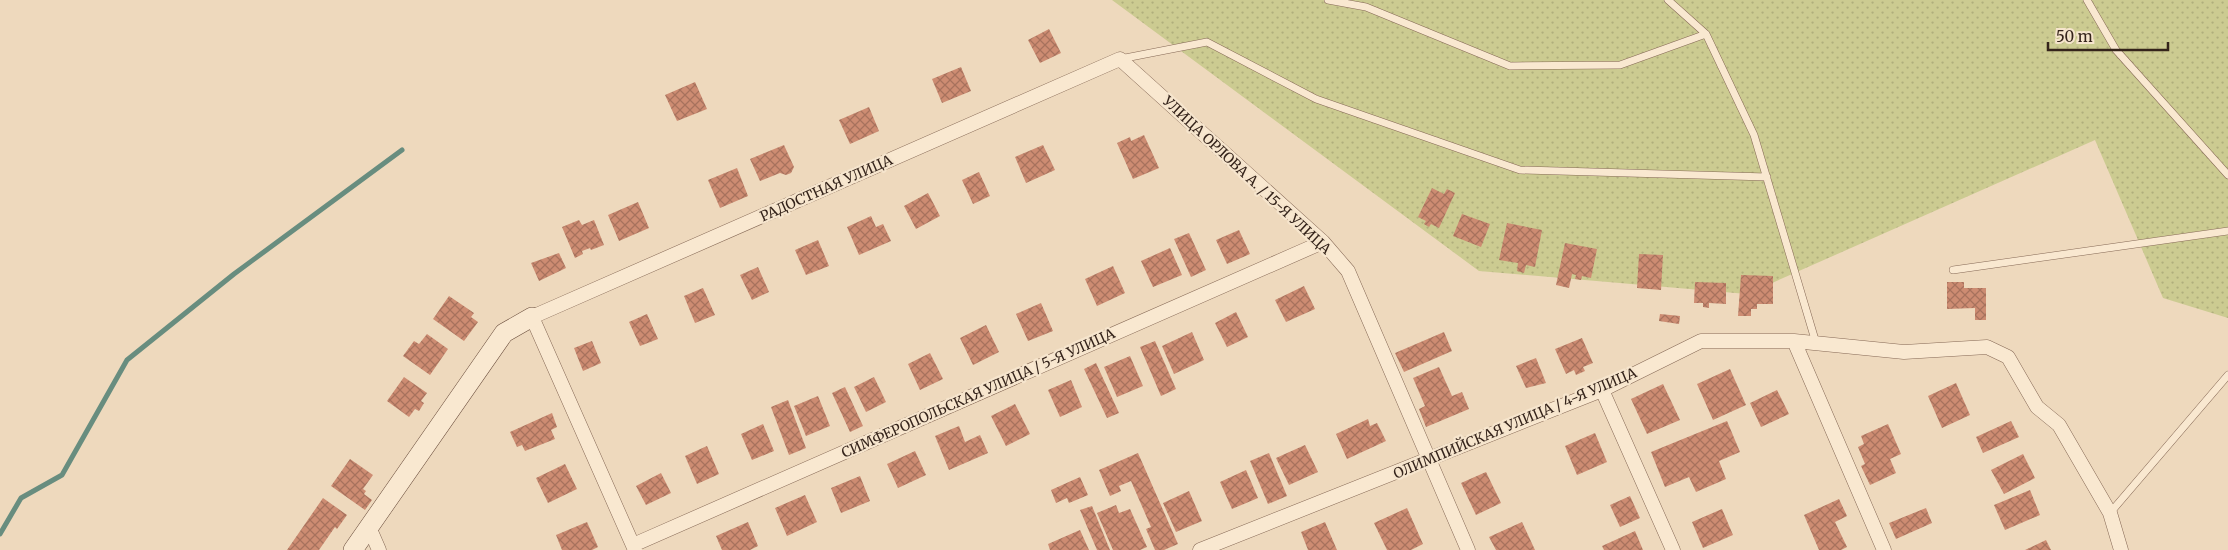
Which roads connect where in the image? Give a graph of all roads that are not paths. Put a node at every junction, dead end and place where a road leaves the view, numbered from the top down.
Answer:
1 (1328, 0) edge
2 (1668, 0) edge
3 (2087, 0) edge
4 (1706, 34) junction
5 (1120, 59) junction
6 (2228, 176) edge
7 (1767, 177) junction
8 (2228, 231) edge
9 (1323, 242) junction
10 (1953, 270) dead end
11 (532, 317) junction
12 (1794, 341) junction
13 (1816, 343) junction
14 (2228, 375) edge
15 (1602, 390) junction
16 (1430, 460) junction
17 (2110, 513) junction
18 (369, 527) junction
19 (1226, 545) edge
20 (634, 547) edge
21 (353, 550) edge
22 (379, 550) edge
23 (1200, 550) edge
24 (1468, 550) edge
25 (1673, 550) edge
26 (1884, 550) edge
27 (2121, 550) edge

1 - 4 lane
2 - 4 lane
3 - 6 lane
4 - 7 lane
5 - 7 lane
5 - 9 street, УЛИЦА ОРЛОВА А. / 15-Я УЛИЦА
5 - 11 street, РАДОСТНАЯ УЛИЦА
7 - 13 lane
8 - 10 lane
9 - 16 street, УЛИЦА ОРЛОВА А. / 15-Я УЛИЦА
9 - 20 street, СИМФЕРОПОЛЬСКАЯ УЛИЦА / 5-Я УЛИЦА
11 - 18 street
11 - 20 street
12 - 13 street, ОЛИМПИЙСКАЯ УЛИЦА / 4-Я УЛИЦА
12 - 15 street, ОЛИМПИЙСКАЯ УЛИЦА / 4-Я УЛИЦА
12 - 26 street
13 - 17 street, ОЛИМПИЙСКАЯ УЛИЦА / 4-Я УЛИЦА
14 - 17 lane
15 - 16 street, ОЛИМПИЙСКАЯ УЛИЦА / 4-Я УЛИЦА
15 - 25 street
16 - 19 street, ОЛИМПИЙСКАЯ УЛИЦА / 4-Я УЛИЦА
16 - 24 street, УЛИЦА ОРЛОВА А. / 15-Я УЛИЦА
17 - 27 street
18 - 21 street
18 - 22 street
19 - 23 street, ОЛИМПИЙСКАЯ УЛИЦА / 4-Я УЛИЦА

